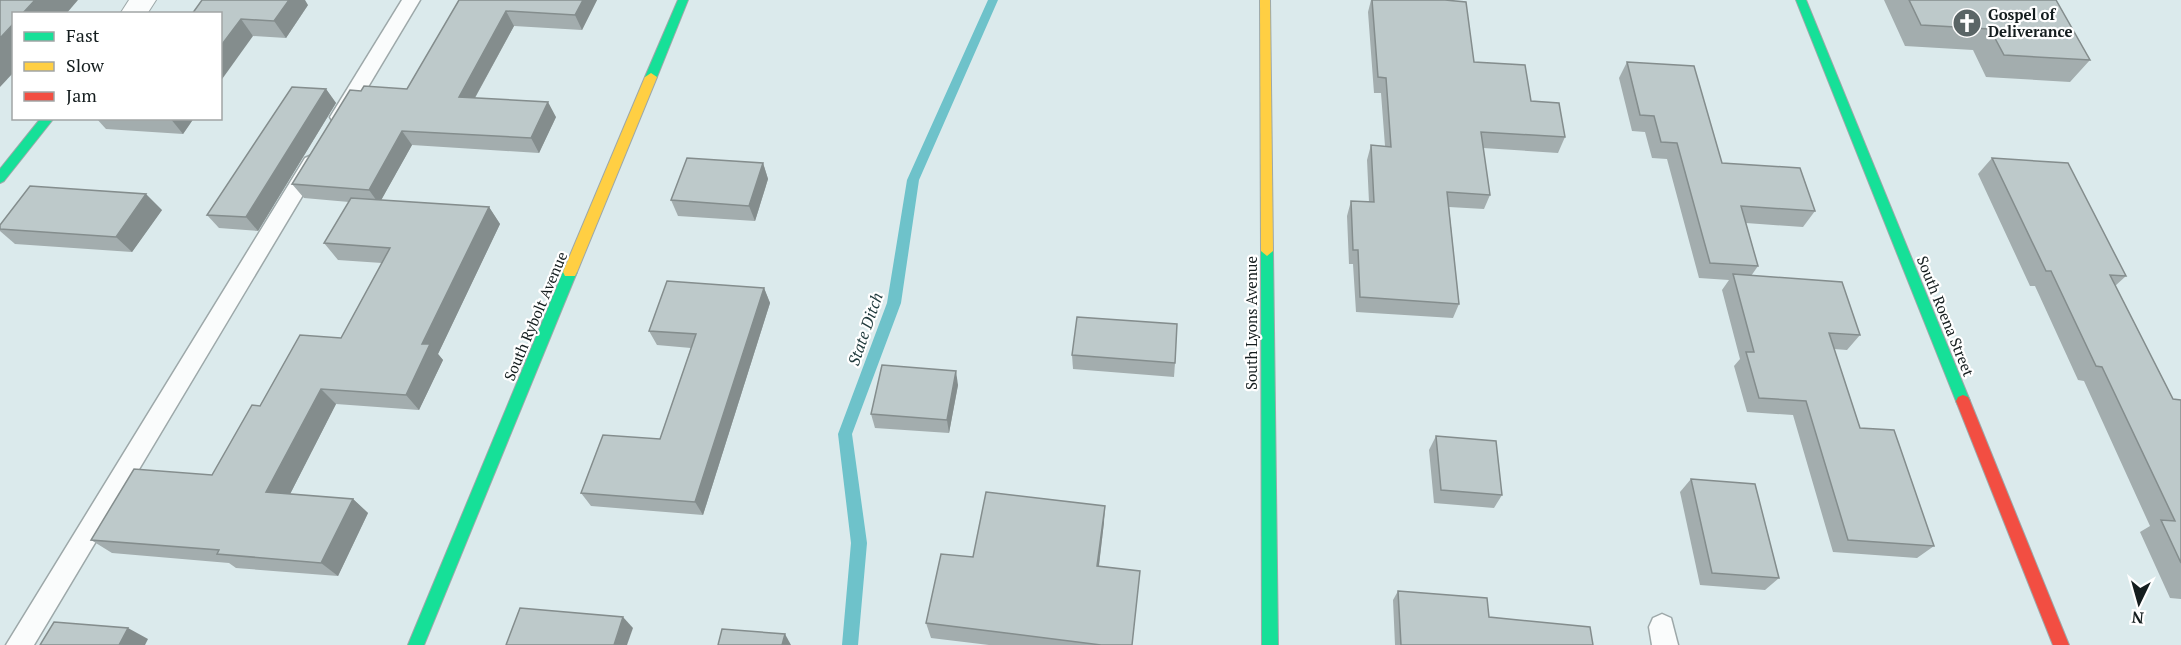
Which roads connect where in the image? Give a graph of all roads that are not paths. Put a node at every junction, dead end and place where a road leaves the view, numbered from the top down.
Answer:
1 (411, 0) edge
2 (683, 0) edge
3 (1265, 0) edge
4 (1801, 0) edge
5 (46, 120) edge
6 (0, 178) edge
7 (19, 645) edge
8 (416, 645) edge
9 (1270, 645) edge
10 (2061, 645) edge

1 - 7 lane
2 - 8 street, South Rybolt Avenue
3 - 9 street, South Lyons Avenue
4 - 10 street, South Roena Street
5 - 6 street

